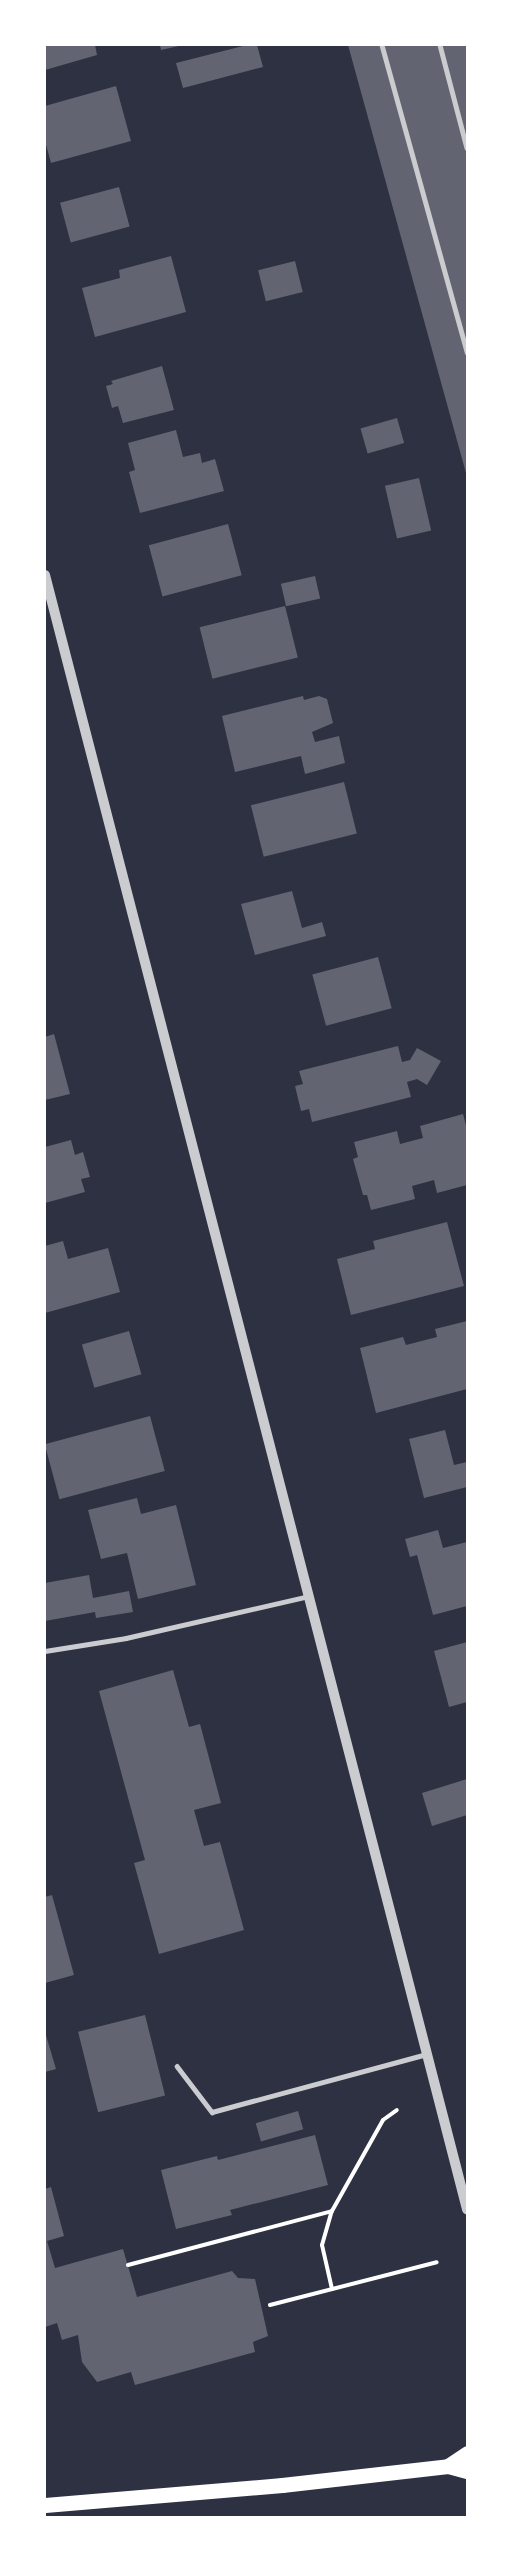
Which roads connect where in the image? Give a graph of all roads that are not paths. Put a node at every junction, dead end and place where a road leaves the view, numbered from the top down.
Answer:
1 (382, 45) edge
2 (440, 45) edge
3 (467, 148) edge
4 (467, 352) edge
5 (45, 575) edge
6 (309, 1596) junction
7 (45, 1651) edge
8 (427, 2054) junction
9 (177, 2066) dead end
10 (467, 2209) edge
11 (467, 2453) edge
12 (448, 2466) junction
13 (467, 2470) edge
14 (45, 2505) edge

1 - 4 lane
2 - 3 lane
5 - 6 street
6 - 7 lane
6 - 8 street
8 - 9 lane
8 - 10 street
11 - 12 main road
12 - 13 main road
12 - 14 main road

